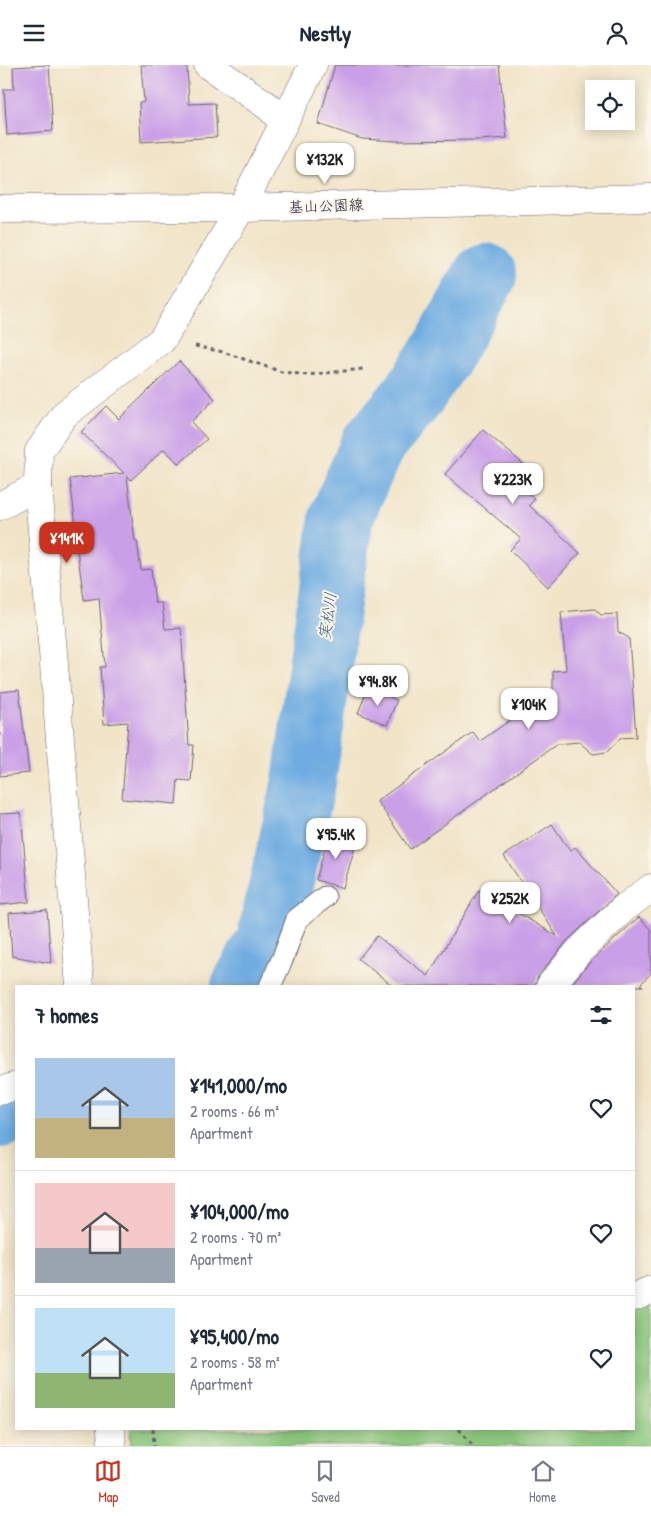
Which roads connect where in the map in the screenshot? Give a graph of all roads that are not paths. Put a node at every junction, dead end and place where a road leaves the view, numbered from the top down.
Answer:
1 (208, 65) edge
2 (312, 65) edge
3 (284, 123) junction
4 (651, 197) edge
5 (241, 208) junction
6 (0, 209) edge
7 (38, 486) junction
8 (0, 506) edge
9 (651, 888) edge
10 (325, 897) dead end
11 (80, 985) edge
12 (270, 985) edge
13 (551, 985) edge
14 (15, 1086) edge
15 (0, 1091) edge
16 (651, 1290) edge
17 (635, 1297) edge
18 (111, 1430) edge
19 (112, 1446) edge

1 - 3 street
2 - 3 street
3 - 5 street
4 - 5 street, 基山公園線
5 - 6 street, 基山公園線
5 - 7 street
7 - 8 street
7 - 11 street
9 - 13 street
10 - 12 lane
14 - 15 street
16 - 17 street
18 - 19 street

